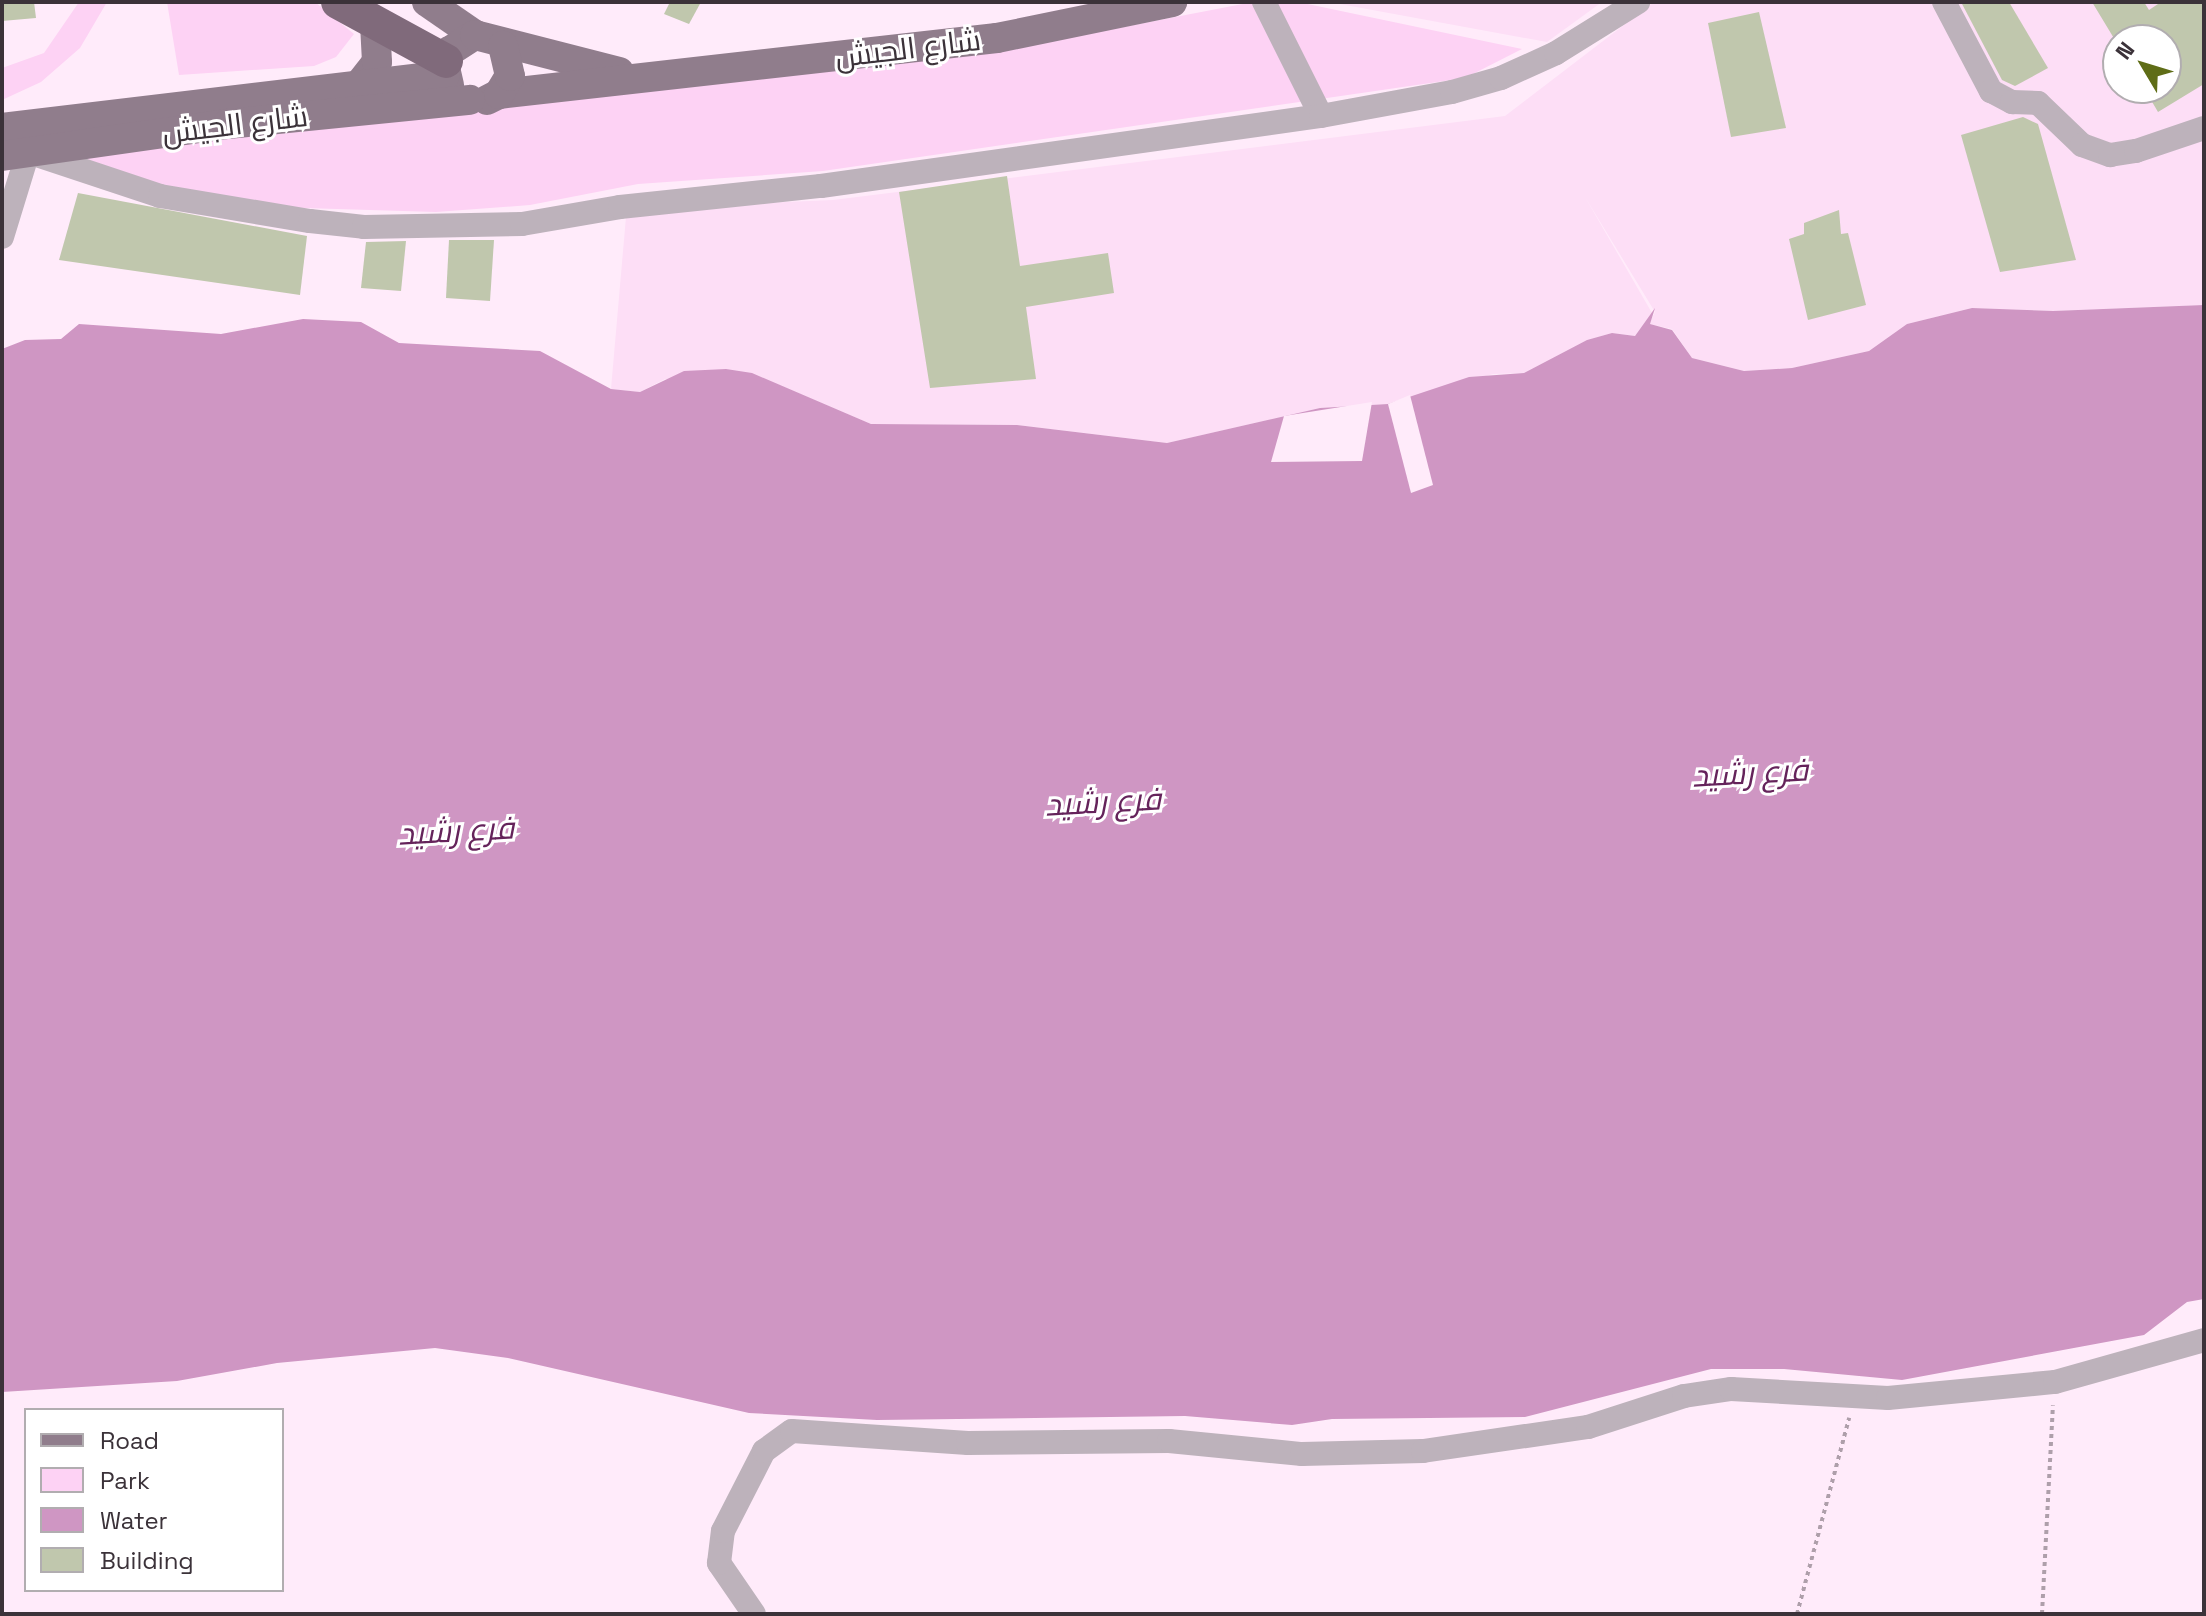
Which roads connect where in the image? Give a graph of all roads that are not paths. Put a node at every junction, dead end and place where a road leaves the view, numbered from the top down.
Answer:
1 (338, 2) edge
2 (427, 2) edge
3 (1172, 2) edge
4 (1264, 2) edge
5 (1638, 2) edge
6 (1944, 2) edge
7 (375, 24) junction
8 (475, 35) junction
9 (503, 46) junction
10 (446, 68) junction
11 (641, 77) junction
12 (359, 85) junction
13 (499, 94) junction
14 (470, 100) junction
15 (1321, 116) junction
16 (2, 128) edge
17 (2204, 128) edge
18 (15, 154) edge
19 (2, 237) edge
20 (2204, 1340) edge
21 (754, 1614) edge

1 - 7 highway
2 - 8 main road
3 - 11 main road, شارع الجيش
4 - 15 street
5 - 15 street
6 - 17 street
7 - 10 highway
7 - 12 main road
8 - 9 main road
8 - 10 main road
9 - 11 main road, شارع الجيش
9 - 13 main road
10 - 12 main road, شارع الجيش
10 - 14 main road
11 - 13 main road, شارع الجيش
12 - 16 main road, شارع الجيش
13 - 14 main road
14 - 18 main road, شارع الجيش
15 - 18 street
18 - 19 street
20 - 21 street

